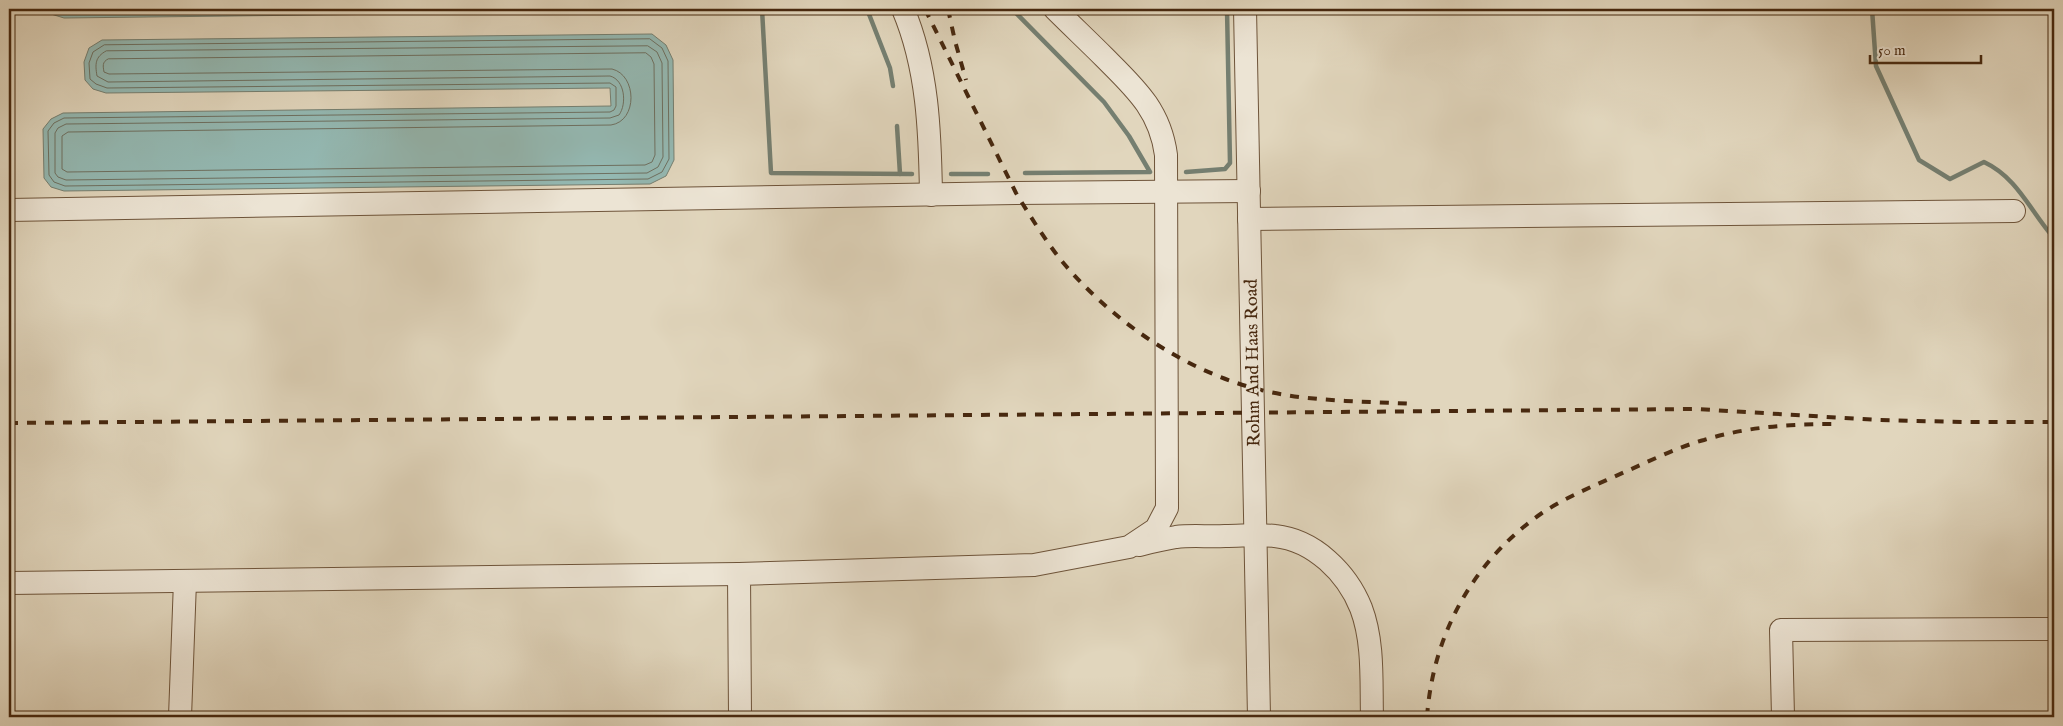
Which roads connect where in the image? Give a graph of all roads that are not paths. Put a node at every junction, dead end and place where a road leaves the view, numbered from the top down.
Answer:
1 (903, 9) edge
2 (1055, 9) edge
3 (1245, 9) edge
4 (1249, 191) junction
5 (1166, 192) junction
6 (931, 195) junction
7 (9, 210) edge
8 (2014, 210) dead end
9 (1249, 219) junction
10 (1254, 536) junction
11 (1128, 547) junction
12 (740, 574) junction
13 (185, 581) junction
14 (9, 583) edge
15 (2054, 629) edge
16 (180, 717) edge
17 (740, 717) edge
18 (1259, 717) edge
19 (1372, 717) edge
20 (1783, 717) edge

1 - 6 street
2 - 5 street
3 - 4 street, Rohm And Haas Road
4 - 5 street
4 - 9 street, Rohm And Haas Road
5 - 6 street
5 - 11 street
6 - 7 street
8 - 9 street
9 - 10 street, Rohm And Haas Road
10 - 11 street
10 - 18 street, Rohm And Haas Road
10 - 19 street
11 - 12 street
12 - 13 street
12 - 17 street
13 - 14 street
13 - 16 street
15 - 20 street

